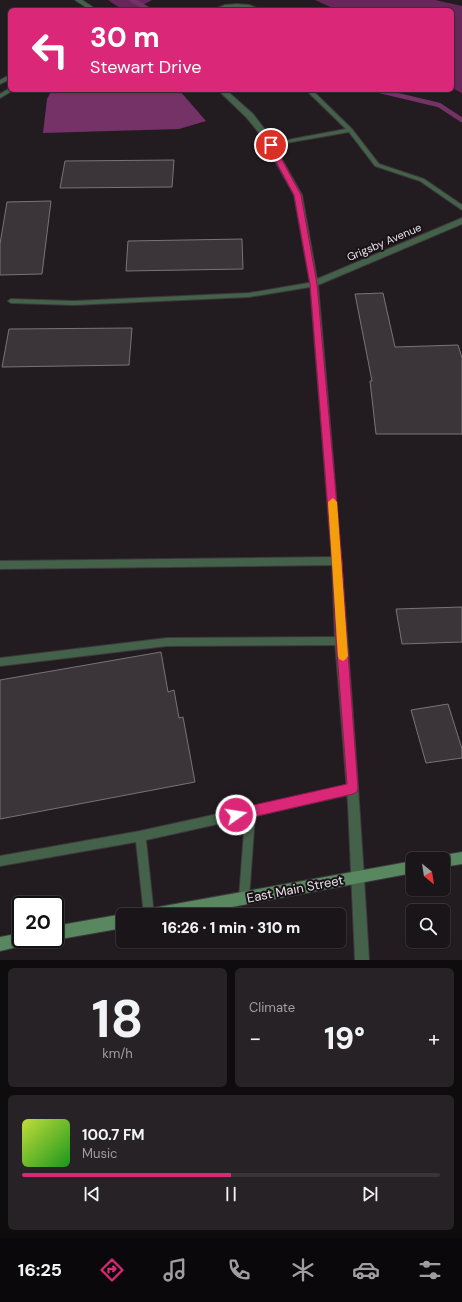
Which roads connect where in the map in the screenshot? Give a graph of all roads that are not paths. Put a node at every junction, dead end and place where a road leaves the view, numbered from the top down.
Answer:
1 (78, 0) edge
2 (91, 8) edge
3 (220, 8) edge
4 (252, 8) edge
5 (226, 92) edge
6 (311, 92) edge
7 (350, 130) junction
8 (271, 145) junction
9 (462, 208) edge
10 (462, 221) edge
11 (314, 284) junction
12 (11, 301) dead end
13 (337, 561) junction
14 (0, 565) edge
15 (341, 640) junction
16 (0, 662) edge
17 (353, 788) junction
18 (250, 812) junction
19 (140, 836) junction
20 (462, 858) edge
21 (450, 860) edge
22 (0, 861) edge
23 (406, 868) edge
24 (357, 877) junction
25 (244, 898) junction
26 (148, 908) edge
27 (190, 908) edge
28 (116, 922) edge
29 (64, 931) edge
30 (12, 942) edge
31 (0, 944) edge
32 (362, 960) edge

1 - 2 street
3 - 4 lane
5 - 8 street
6 - 7 lane
7 - 8 lane
7 - 9 lane
8 - 11 street
10 - 11 street, Grigsby Avenue
11 - 12 lane
11 - 13 street
13 - 14 lane
13 - 15 street
15 - 16 lane
15 - 17 street
17 - 18 lane
17 - 24 street
18 - 19 lane
18 - 25 lane
19 - 22 lane
19 - 26 lane
20 - 21 main road
23 - 24 main road, East Main Street
24 - 25 main road, East Main Street
24 - 32 street
25 - 27 main road, East Main Street
28 - 29 main road
30 - 31 main road

